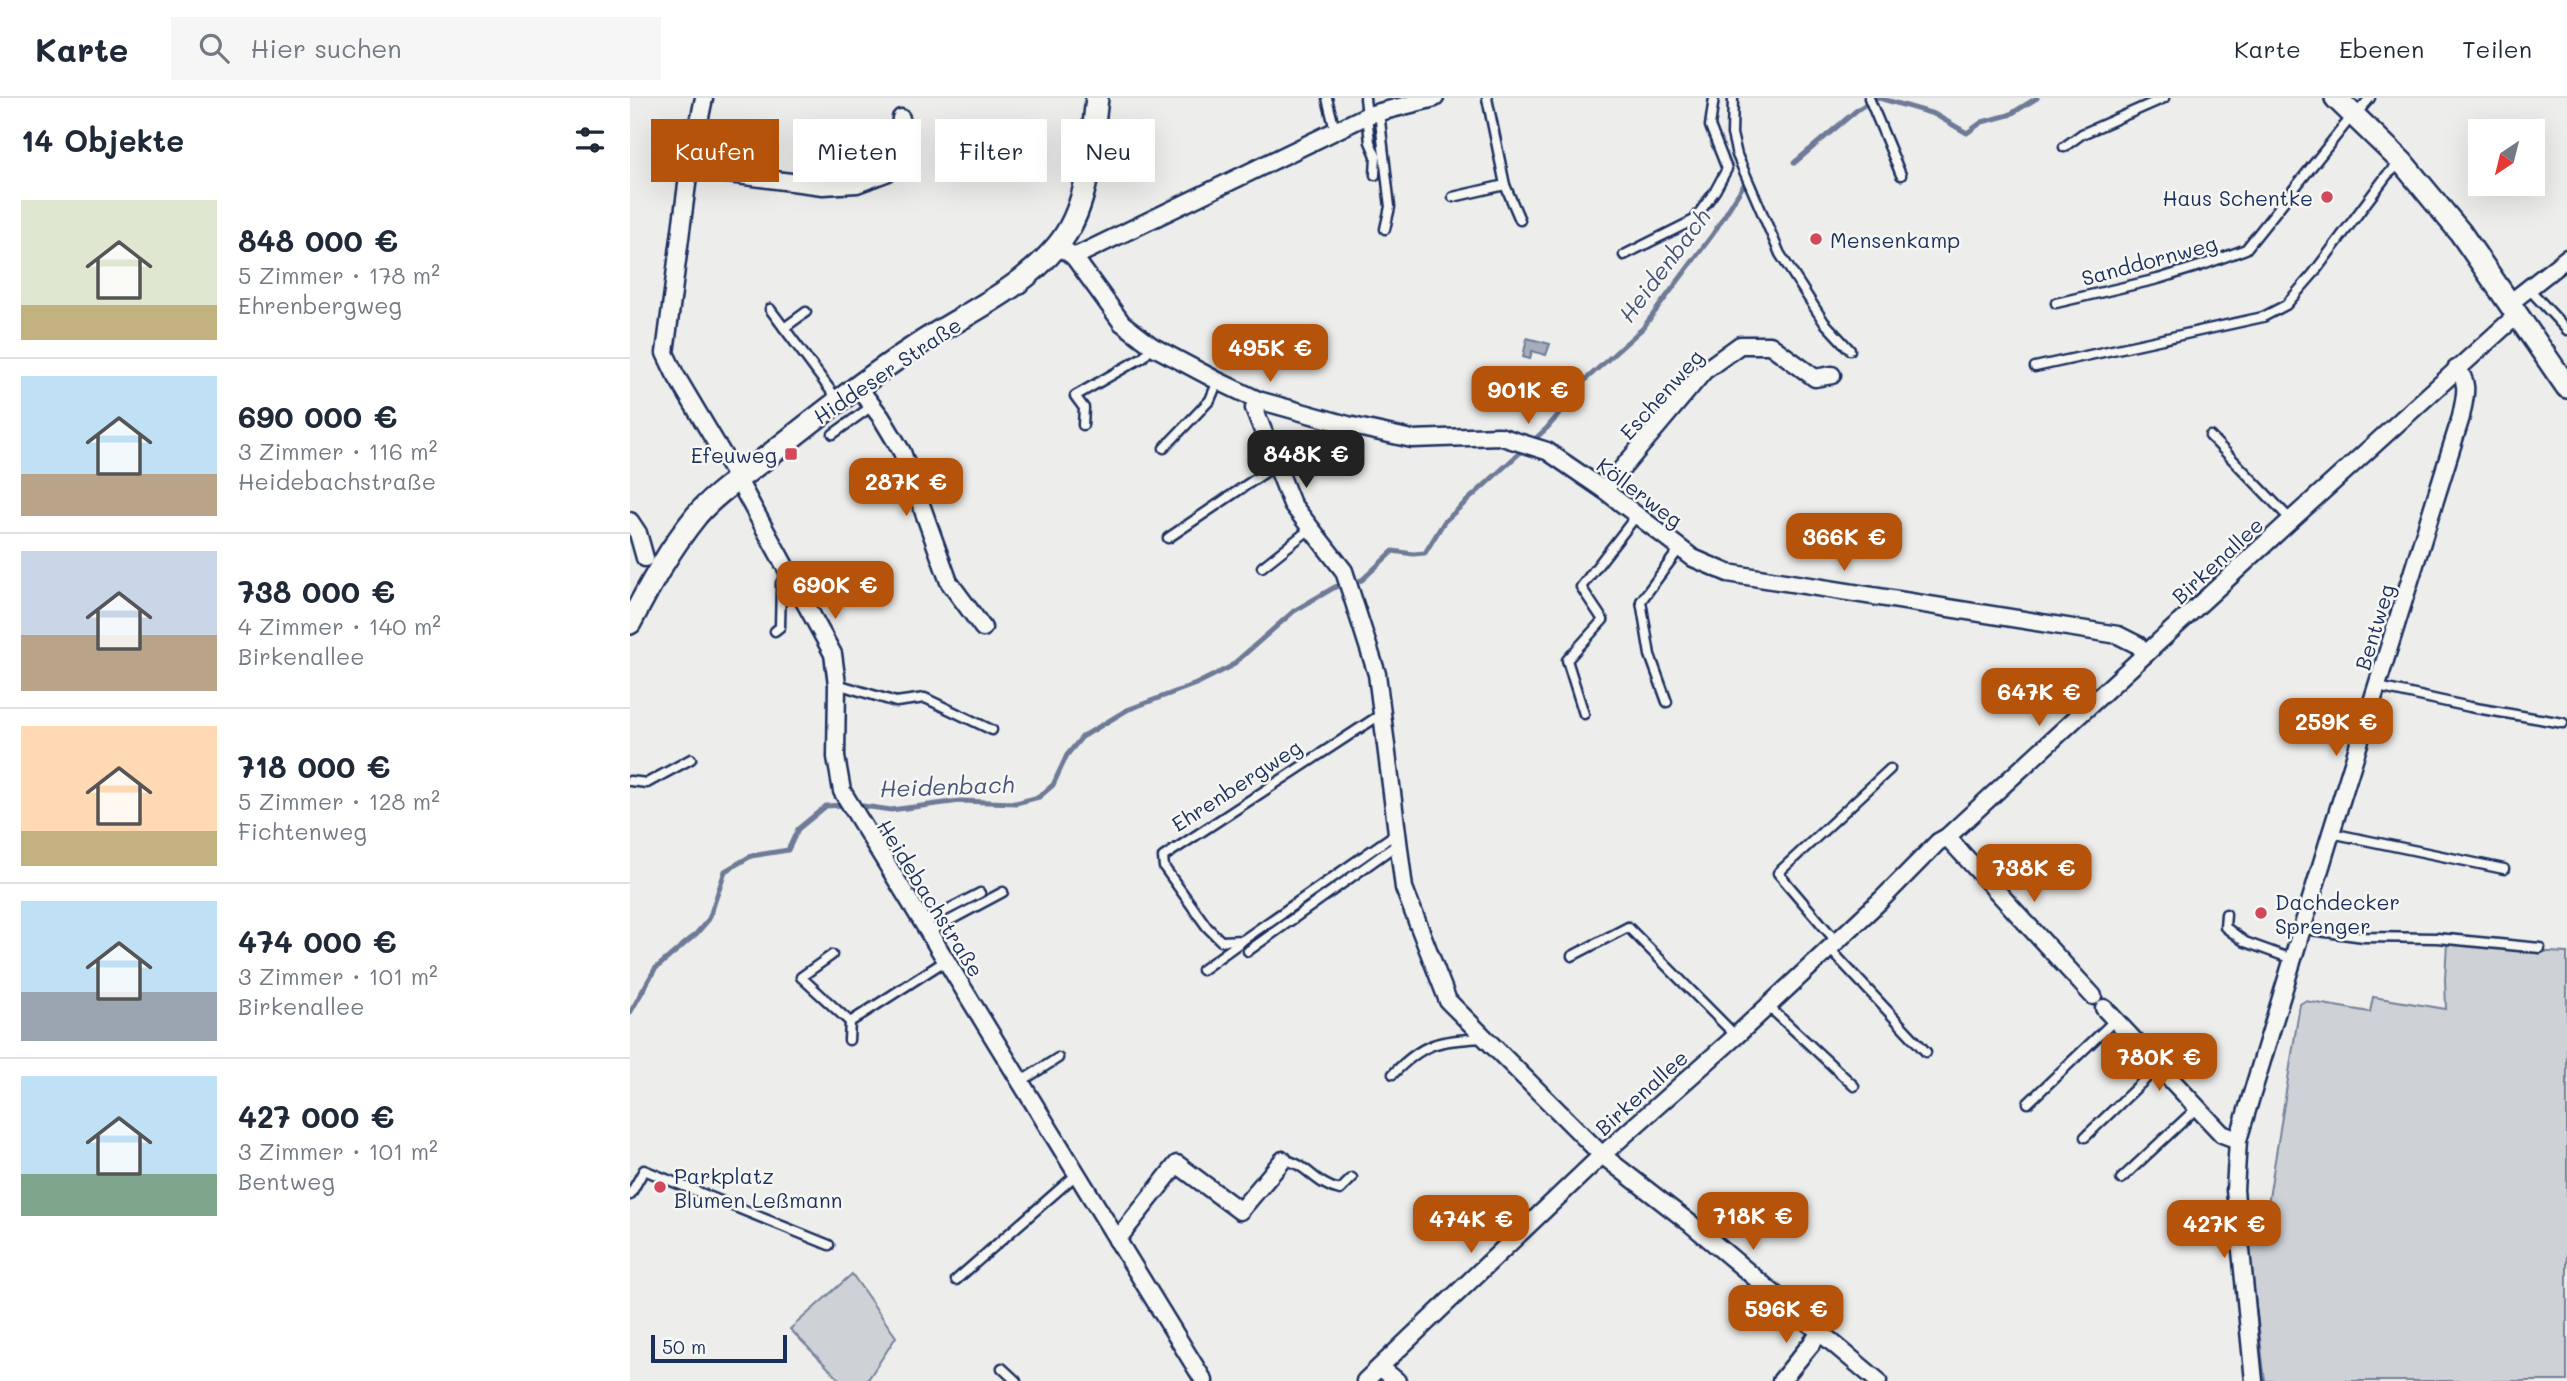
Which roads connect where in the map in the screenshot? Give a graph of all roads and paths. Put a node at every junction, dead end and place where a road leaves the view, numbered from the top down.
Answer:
1 (704, 98) edge
2 (1097, 98) edge
3 (1327, 98) edge
4 (1365, 98) edge
5 (1435, 98) edge
6 (1487, 98) edge
7 (1714, 98) edge
8 (1733, 98) edge
9 (2164, 98) edge
10 (2336, 98) edge
11 (2370, 98) edge
12 (1870, 101) edge
13 (1374, 113) junction
14 (2355, 115) junction
15 (901, 118) dead end
16 (700, 119) edge
17 (1335, 130) junction
18 (2064, 147) dead end
19 (2402, 162) junction
20 (1374, 175) dead end
21 (1901, 175) dead end
22 (779, 180) edge
23 (687, 182) edge
24 (1505, 185) junction
25 (1453, 197) dead end
26 (1520, 220) dead end
27 (1385, 229) dead end
28 (1066, 251) junction
29 (1624, 255) dead end
30 (2567, 258) edge
31 (2529, 289) junction
32 (2056, 303) dead end
33 (770, 309) dead end
34 (2513, 309) junction
35 (806, 312) dead end
36 (784, 328) junction
37 (2567, 330) edge
38 (1152, 346) junction
39 (1850, 350) dead end
40 (2035, 367) dead end
41 (2456, 369) junction
42 (1832, 375) dead end
43 (1218, 381) junction
44 (858, 387) junction
45 (2567, 387) edge
46 (1258, 400) junction
47 (839, 401) junction
48 (872, 406) junction
49 (1083, 425) dead end
50 (833, 434) dead end
51 (2210, 436) dead end
52 (1164, 448) dead end
53 (1276, 465) junction
54 (738, 480) junction
55 (1604, 490) junction
56 (1637, 515) junction
57 (2291, 520) junction
58 (630, 521) edge
59 (1310, 529) junction
60 (1168, 538) dead end
61 (1680, 548) junction
62 (646, 561) edge
63 (1262, 568) dead end
64 (787, 571) junction
65 (630, 623) edge
66 (983, 628) dead end
67 (775, 631) dead end
68 (2147, 653) junction
69 (837, 684) junction
70 (2378, 687) junction
71 (1667, 702) dead end
72 (1383, 713) junction
73 (1584, 713) dead end
74 (2564, 723) dead end
75 (992, 730) dead end
76 (691, 760) dead end
77 (1890, 769) dead end
78 (630, 780) edge
79 (2331, 833) junction
80 (1399, 837) junction
81 (1947, 838) junction
82 (2504, 869) dead end
83 (1003, 892) dead end
84 (981, 893) dead end
85 (2226, 914) dead end
86 (925, 928) junction
87 (2303, 929) junction
88 (1243, 940) junction
89 (1833, 944) junction
90 (2540, 948) dead end
91 (1248, 951) dead end
92 (832, 955) dead end
93 (1572, 956) dead end
94 (2292, 959) junction
95 (945, 961) junction
96 (1202, 970) dead end
97 (1768, 1006) junction
98 (2104, 1008) junction
99 (850, 1022) junction
100 (1736, 1036) junction
101 (1485, 1038) junction
102 (849, 1040) dead end
103 (1926, 1052) dead end
104 (1058, 1058) dead end
105 (2159, 1066) junction
106 (1393, 1074) dead end
107 (1020, 1082) junction
108 (1854, 1086) dead end
109 (2028, 1103) dead end
110 (2198, 1107) junction
111 (2085, 1137) dead end
112 (2238, 1140) junction
113 (1602, 1155) junction
114 (1283, 1160) joint
115 (1077, 1174) junction
116 (1352, 1178) dead end
117 (2121, 1179) dead end
118 (630, 1195) edge
119 (1117, 1240) junction
120 (829, 1245) dead end
121 (956, 1280) dead end
122 (1821, 1332) junction
123 (1380, 1367) junction
124 (1002, 1368) dead end
125 (1016, 1381) edge
126 (1204, 1381) edge
127 (1365, 1381) edge
128 (1397, 1381) edge
129 (1781, 1381) edge
130 (1878, 1381) edge
131 (2254, 1381) edge

1 - 16 street, Heidebachstraße
2 - 28 main road, Hiddeser Straße
3 - 17 lane
4 - 13 lane
5 - 13 street
6 - 24 lane
7 - 29 lane
8 - 39 lane
9 - 18 lane
10 - 14 main road
11 - 14 lane, Sanddornweg
12 - 21 lane
13 - 17 street
13 - 20 lane
13 - 27 lane
14 - 19 main road
14 - 32 lane, Sanddornweg
15 - 22 street
17 - 28 street
19 - 34 main road
19 - 40 lane
23 - 54 street, Heidebachstraße
24 - 25 lane
24 - 26 lane
28 - 38 street, Köllerweg
28 - 44 main road, Hiddeser Straße
30 - 31 street, Birkenallee
31 - 34 street, Birkenallee
31 - 37 lane
33 - 36 lane
34 - 41 street, Birkenallee
34 - 45 main road
35 - 36 lane
36 - 47 lane
38 - 43 street, Köllerweg
38 - 49 lane
41 - 57 street, Birkenallee
41 - 70 street, Bentweg
42 - 55 street, Eschenweg
43 - 46 street, Köllerweg
43 - 52 lane
44 - 47 main road, Hiddeser Straße
44 - 48 street
46 - 53 street
46 - 55 street, Köllerweg
47 - 54 main road, Hiddeser Straße
48 - 50 lane
48 - 66 street
51 - 57 lane
53 - 59 street
53 - 60 lane
54 - 62 main road, Hiddeser Straße
54 - 64 street, Heidebachstraße
55 - 56 street, Köllerweg
56 - 61 street, Köllerweg
56 - 73 lane
57 - 68 street, Birkenallee
58 - 62 street
59 - 63 lane
59 - 72 street
61 - 68 street, Köllerweg
61 - 71 lane
62 - 65 main road, Hiddeser Straße
64 - 67 lane
64 - 69 street, Heidebachstraße
68 - 81 street, Birkenallee
69 - 75 lane
69 - 86 street, Heidebachstraße
70 - 74 lane
70 - 79 street, Bentweg
72 - 80 street
72 - 88 lane, Ehrenbergweg
76 - 78 lane
77 - 89 lane
79 - 82 lane
79 - 87 street, Bentweg
80 - 88 lane
80 - 91 lane
80 - 101 street
81 - 89 street, Birkenallee
81 - 98 street
83 - 86 lane
84 - 86 lane
85 - 94 lane
86 - 95 street, Heidebachstraße
87 - 90 lane
87 - 94 street, Bentweg
88 - 96 lane
89 - 97 street, Birkenallee
89 - 103 lane
92 - 99 lane
93 - 100 lane
94 - 112 street, Bentweg
95 - 99 lane
95 - 107 street, Heidebachstraße
97 - 100 street, Birkenallee
97 - 108 lane
98 - 105 street
98 - 109 lane
99 - 102 lane
100 - 113 street, Birkenallee
101 - 106 lane
101 - 113 street
104 - 107 lane
105 - 110 street
105 - 111 lane
107 - 115 street, Heidebachstraße
110 - 112 street
110 - 117 lane
112 - 131 street, Bentweg
113 - 122 street
113 - 123 street, Birkenallee
114 - 116 lane
114 - 119 street
115 - 119 street, Heidebachstraße
115 - 121 lane
118 - 120 lane
119 - 126 street, Heidebachstraße
122 - 129 street
122 - 130 street
123 - 127 street, Birkenallee
123 - 128 street
124 - 125 lane

